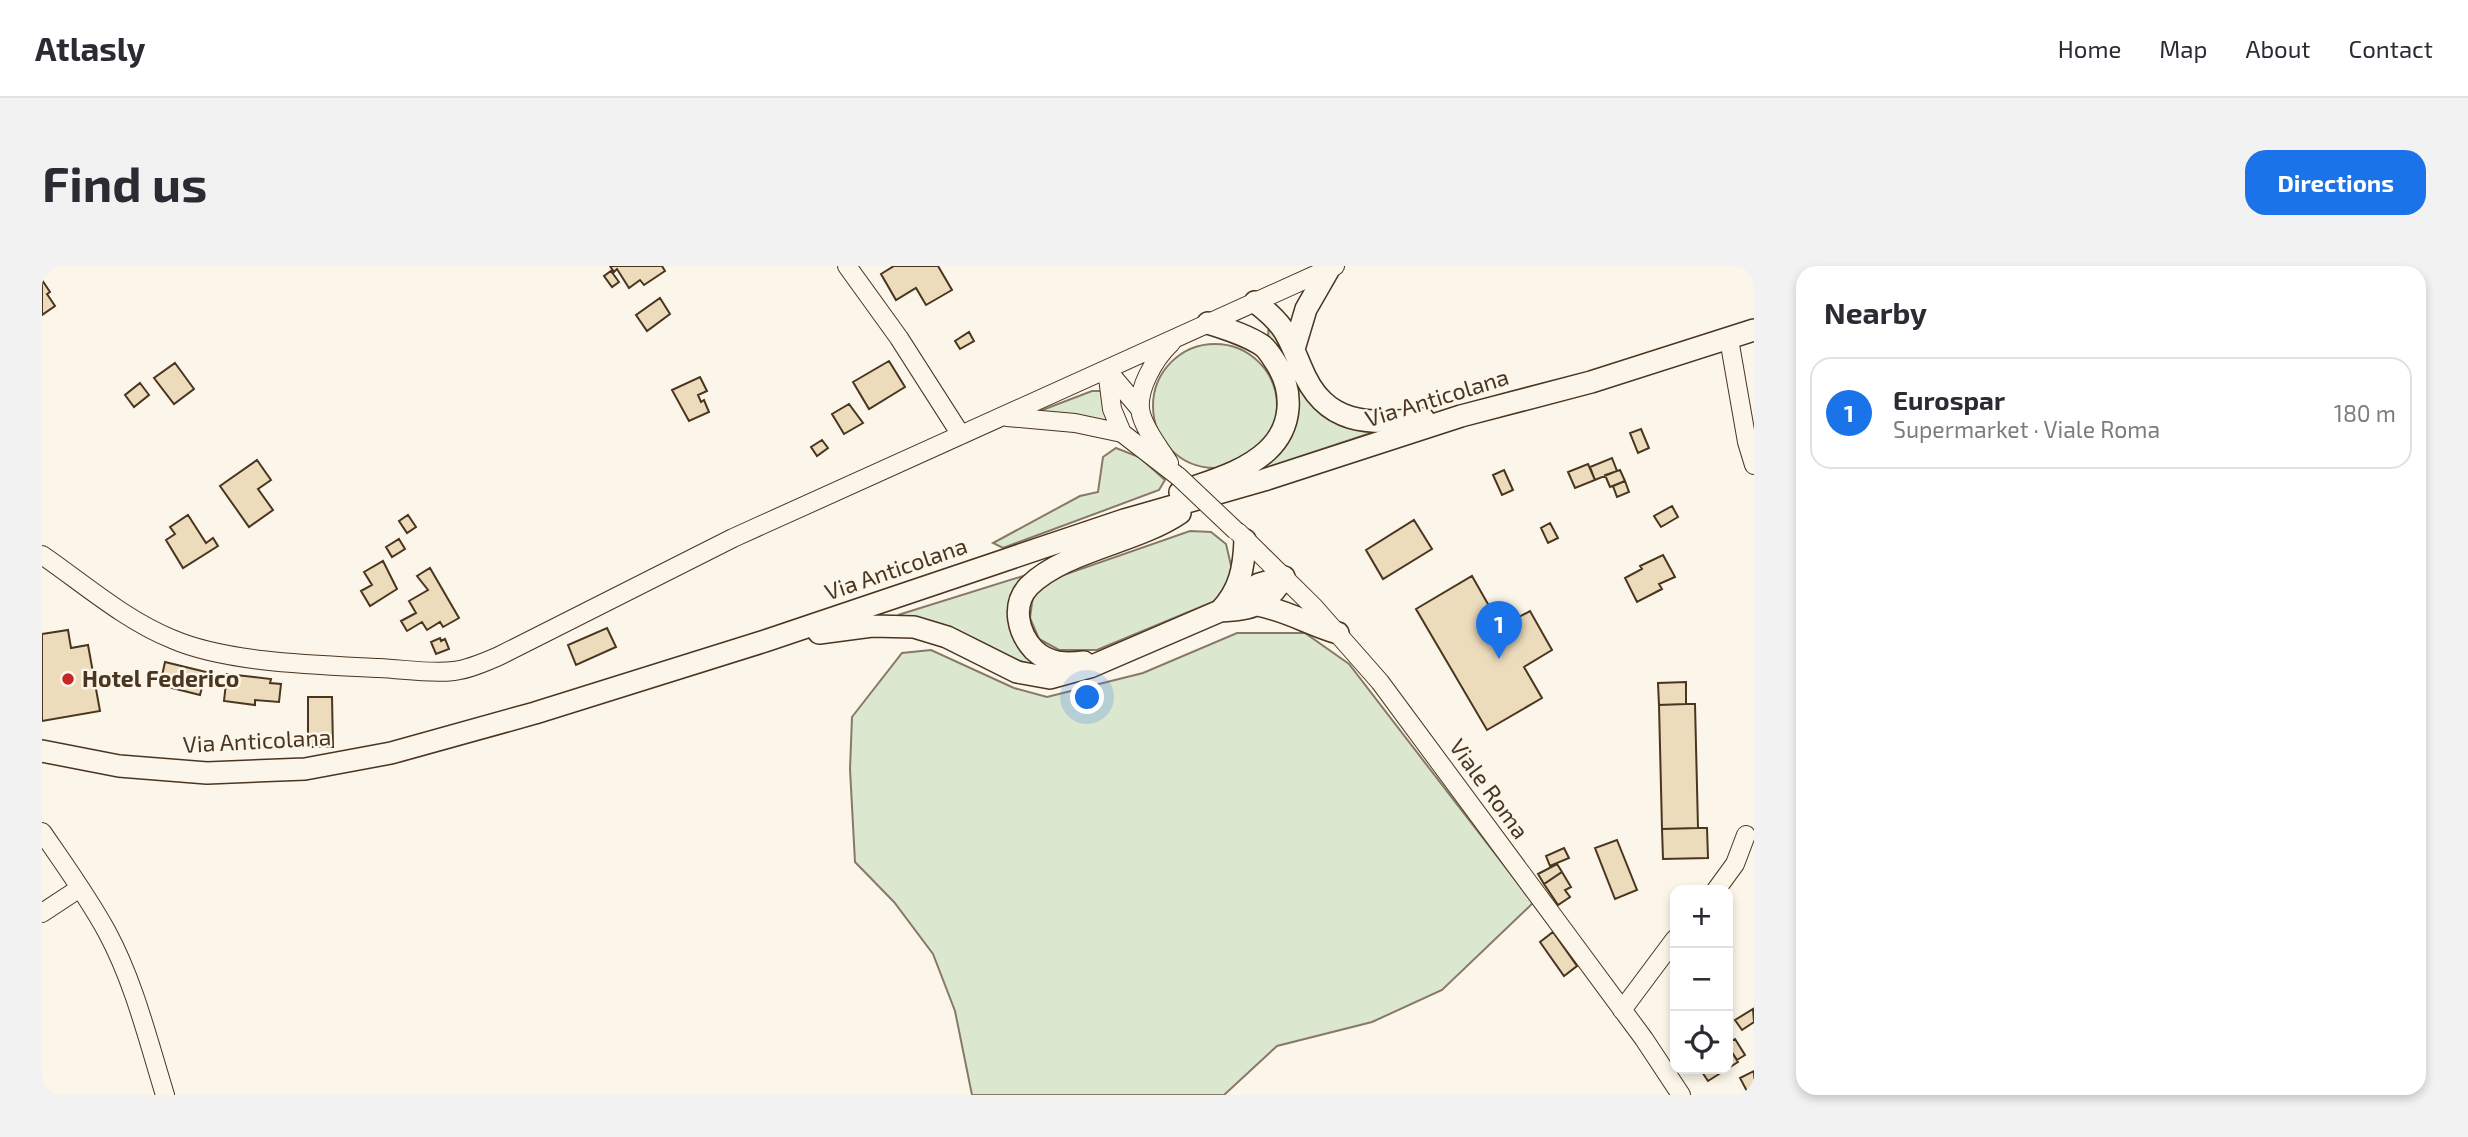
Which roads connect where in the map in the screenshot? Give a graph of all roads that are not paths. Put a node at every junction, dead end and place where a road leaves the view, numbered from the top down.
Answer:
1 (847, 266) edge
2 (1332, 267) edge
3 (1255, 302) junction
4 (1208, 323) junction
5 (1754, 330) edge
6 (1175, 339) junction
7 (1729, 339) junction
8 (1265, 347) junction
9 (1294, 349) junction
10 (1107, 370) junction
11 (1140, 409) junction
12 (1461, 416) junction
13 (1003, 417) junction
14 (1122, 433) junction
15 (961, 435) junction
16 (1754, 465) edge
17 (1179, 477) junction
18 (1195, 502) junction
19 (1124, 520) junction
20 (1241, 535) junction
21 (42, 555) edge
22 (1284, 577) junction
23 (1225, 605) junction
24 (1257, 605) junction
25 (1338, 633) junction
26 (765, 641) junction
27 (1104, 660) junction
28 (42, 751) edge
29 (42, 832) edge
30 (1746, 835) dead end
31 (1720, 885) edge
32 (80, 888) junction
33 (42, 913) edge
34 (1670, 946) edge
35 (1622, 1010) junction
36 (165, 1095) edge
37 (1681, 1095) edge

1 - 15 street
2 - 3 street
2 - 9 main road
3 - 4 street
3 - 8 main road
3 - 9 main road
4 - 6 street
4 - 8 main road
5 - 7 main road, Via Anticolana
6 - 10 street
6 - 11 street
7 - 12 main road, Via Anticolana
7 - 16 street
8 - 19 main road
9 - 12 main road
10 - 11 street
10 - 13 street
10 - 14 street
11 - 17 street
12 - 18 main road, Via Anticolana
13 - 14 street
13 - 15 street
14 - 17 street
15 - 21 street
17 - 20 street, Viale Roma, bridge
18 - 19 main road, Via Anticolana
18 - 27 main road
19 - 26 main road, Via Anticolana
20 - 22 street, Viale Roma
20 - 23 main road
22 - 23 main road
22 - 24 main road
22 - 25 street, Viale Roma
23 - 24 main road
23 - 27 main road
24 - 25 main road
25 - 35 street, Viale Roma
26 - 27 main road
26 - 28 main road, Via Anticolana
29 - 32 street
30 - 31 street
32 - 33 street
32 - 36 street
34 - 35 street
35 - 37 street, Viale Roma

